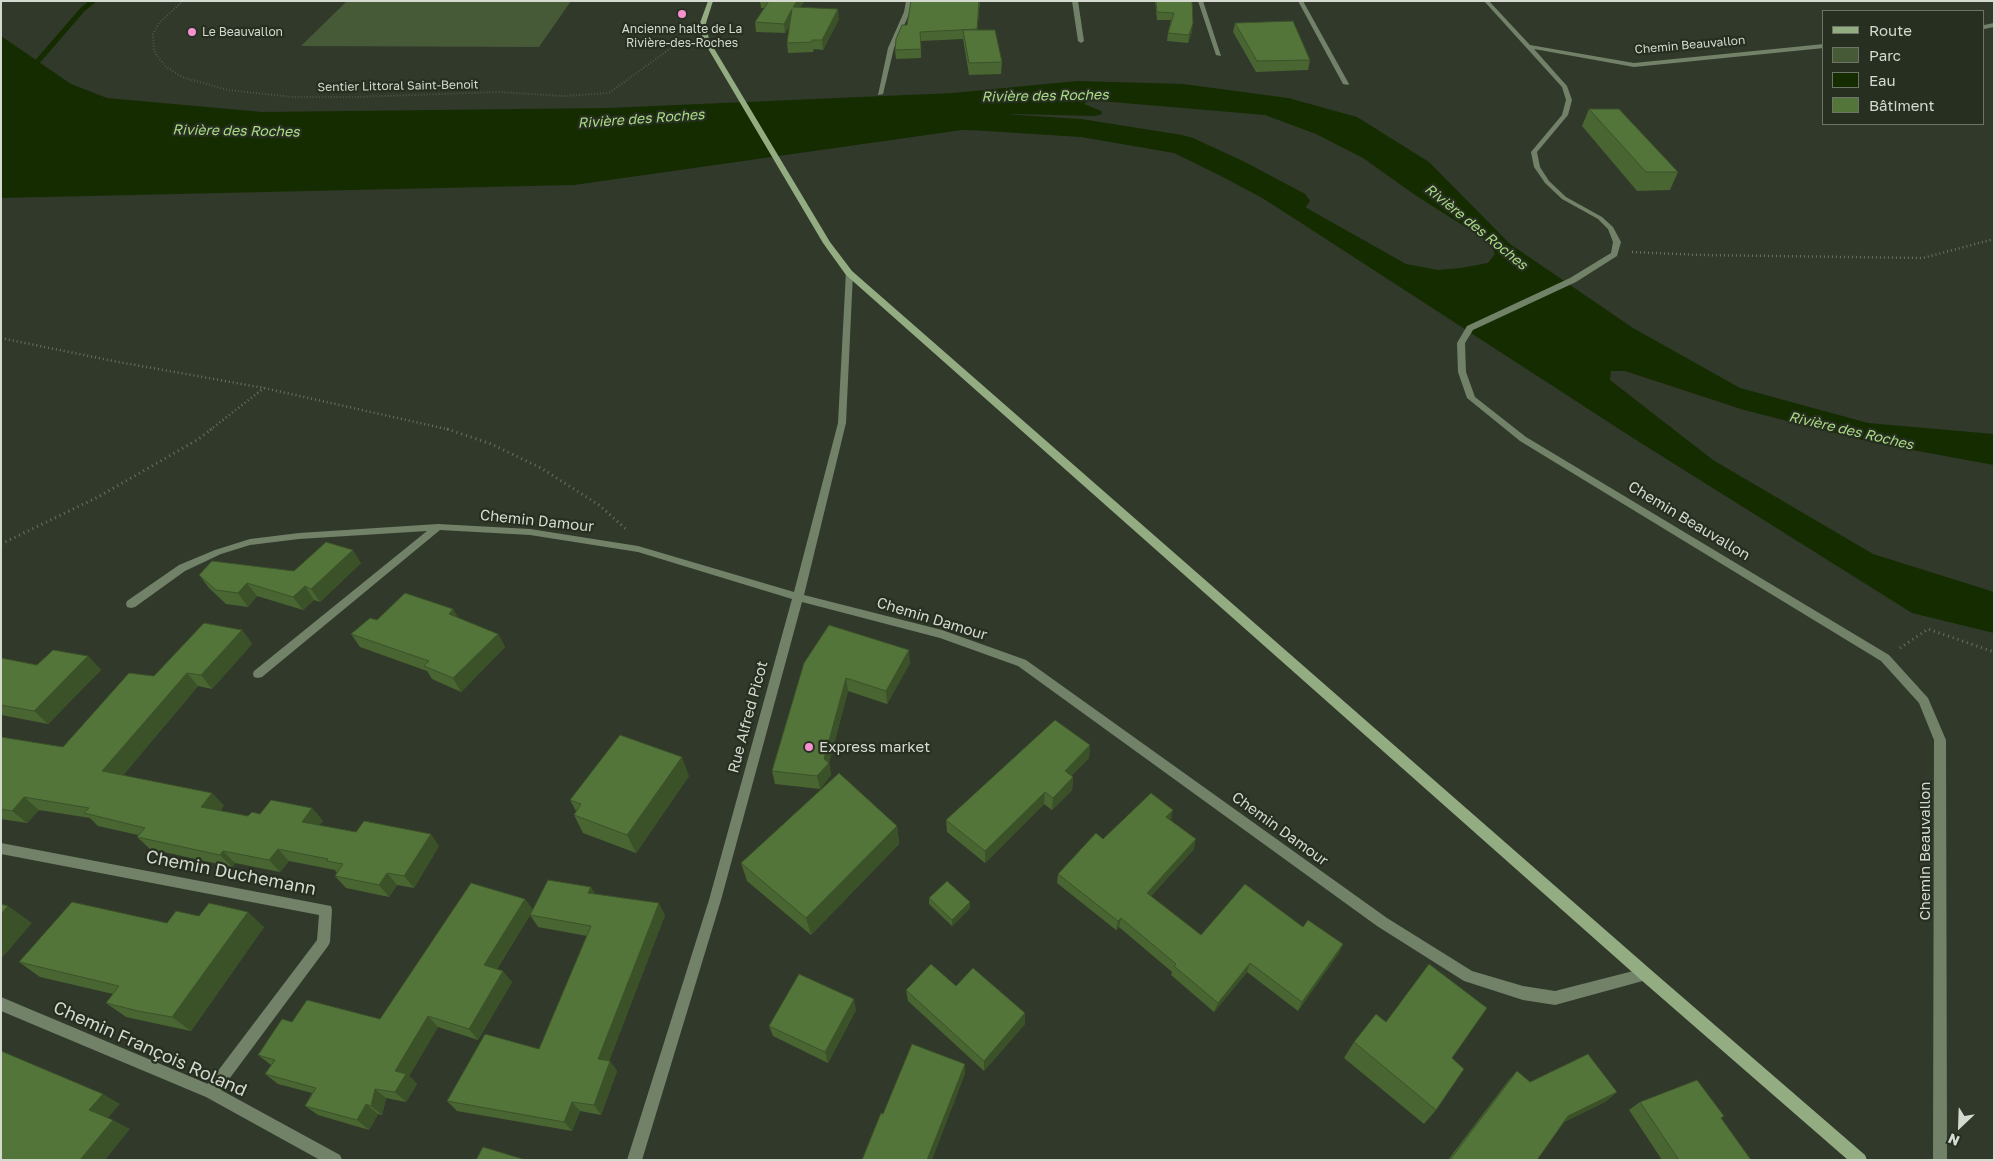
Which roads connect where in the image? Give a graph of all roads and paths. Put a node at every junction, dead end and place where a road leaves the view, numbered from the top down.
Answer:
1 (183, 1) edge
2 (711, 1) edge
3 (909, 1) edge
4 (1075, 1) edge
5 (1200, 1) edge
6 (1300, 1) edge
7 (1486, 1) edge
8 (690, 28) dead end
9 (1081, 41) dead end
10 (1822, 46) edge
11 (1529, 47) junction
12 (1219, 55) dead end
13 (1346, 84) dead end
14 (880, 94) dead end
15 (1994, 239) edge
16 (1614, 254) junction
17 (849, 273) junction
18 (1, 338) edge
19 (264, 388) junction
20 (438, 528) junction
21 (1, 544) edge
22 (638, 549) junction
23 (798, 597) junction
24 (132, 604) dead end
25 (1994, 652) edge
26 (1885, 658) junction
27 (258, 674) dead end
28 (1, 848) edge
29 (1645, 974) junction
30 (1, 1004) edge
31 (211, 1092) junction
32 (335, 1160) edge
33 (634, 1160) edge
34 (1860, 1160) edge
35 (1940, 1160) edge

1 - 8 path, Sentier Littoral Saint-Benoit
2 - 17 main road
3 - 14 street
4 - 9 street
5 - 12 street
6 - 13 street
7 - 11 street
10 - 11 street, Chemin Beauvallon
11 - 16 street
15 - 16 path
16 - 26 street, Chemin Beauvallon
17 - 23 street, Rue Alfred Picot
17 - 29 main road
18 - 19 path
19 - 21 path
19 - 22 path
20 - 22 street, Chemin Damour
20 - 24 street, Chemin Damour
20 - 27 street
22 - 23 street, Chemin Damour
23 - 29 street, Chemin Damour
23 - 33 street, Rue Alfred Picot
25 - 26 path
26 - 35 street, Chemin Beauvallon
28 - 31 street, Chemin Duchemann
29 - 34 main road
30 - 31 street, Chemin François Roland
31 - 32 street, Chemin François Roland

